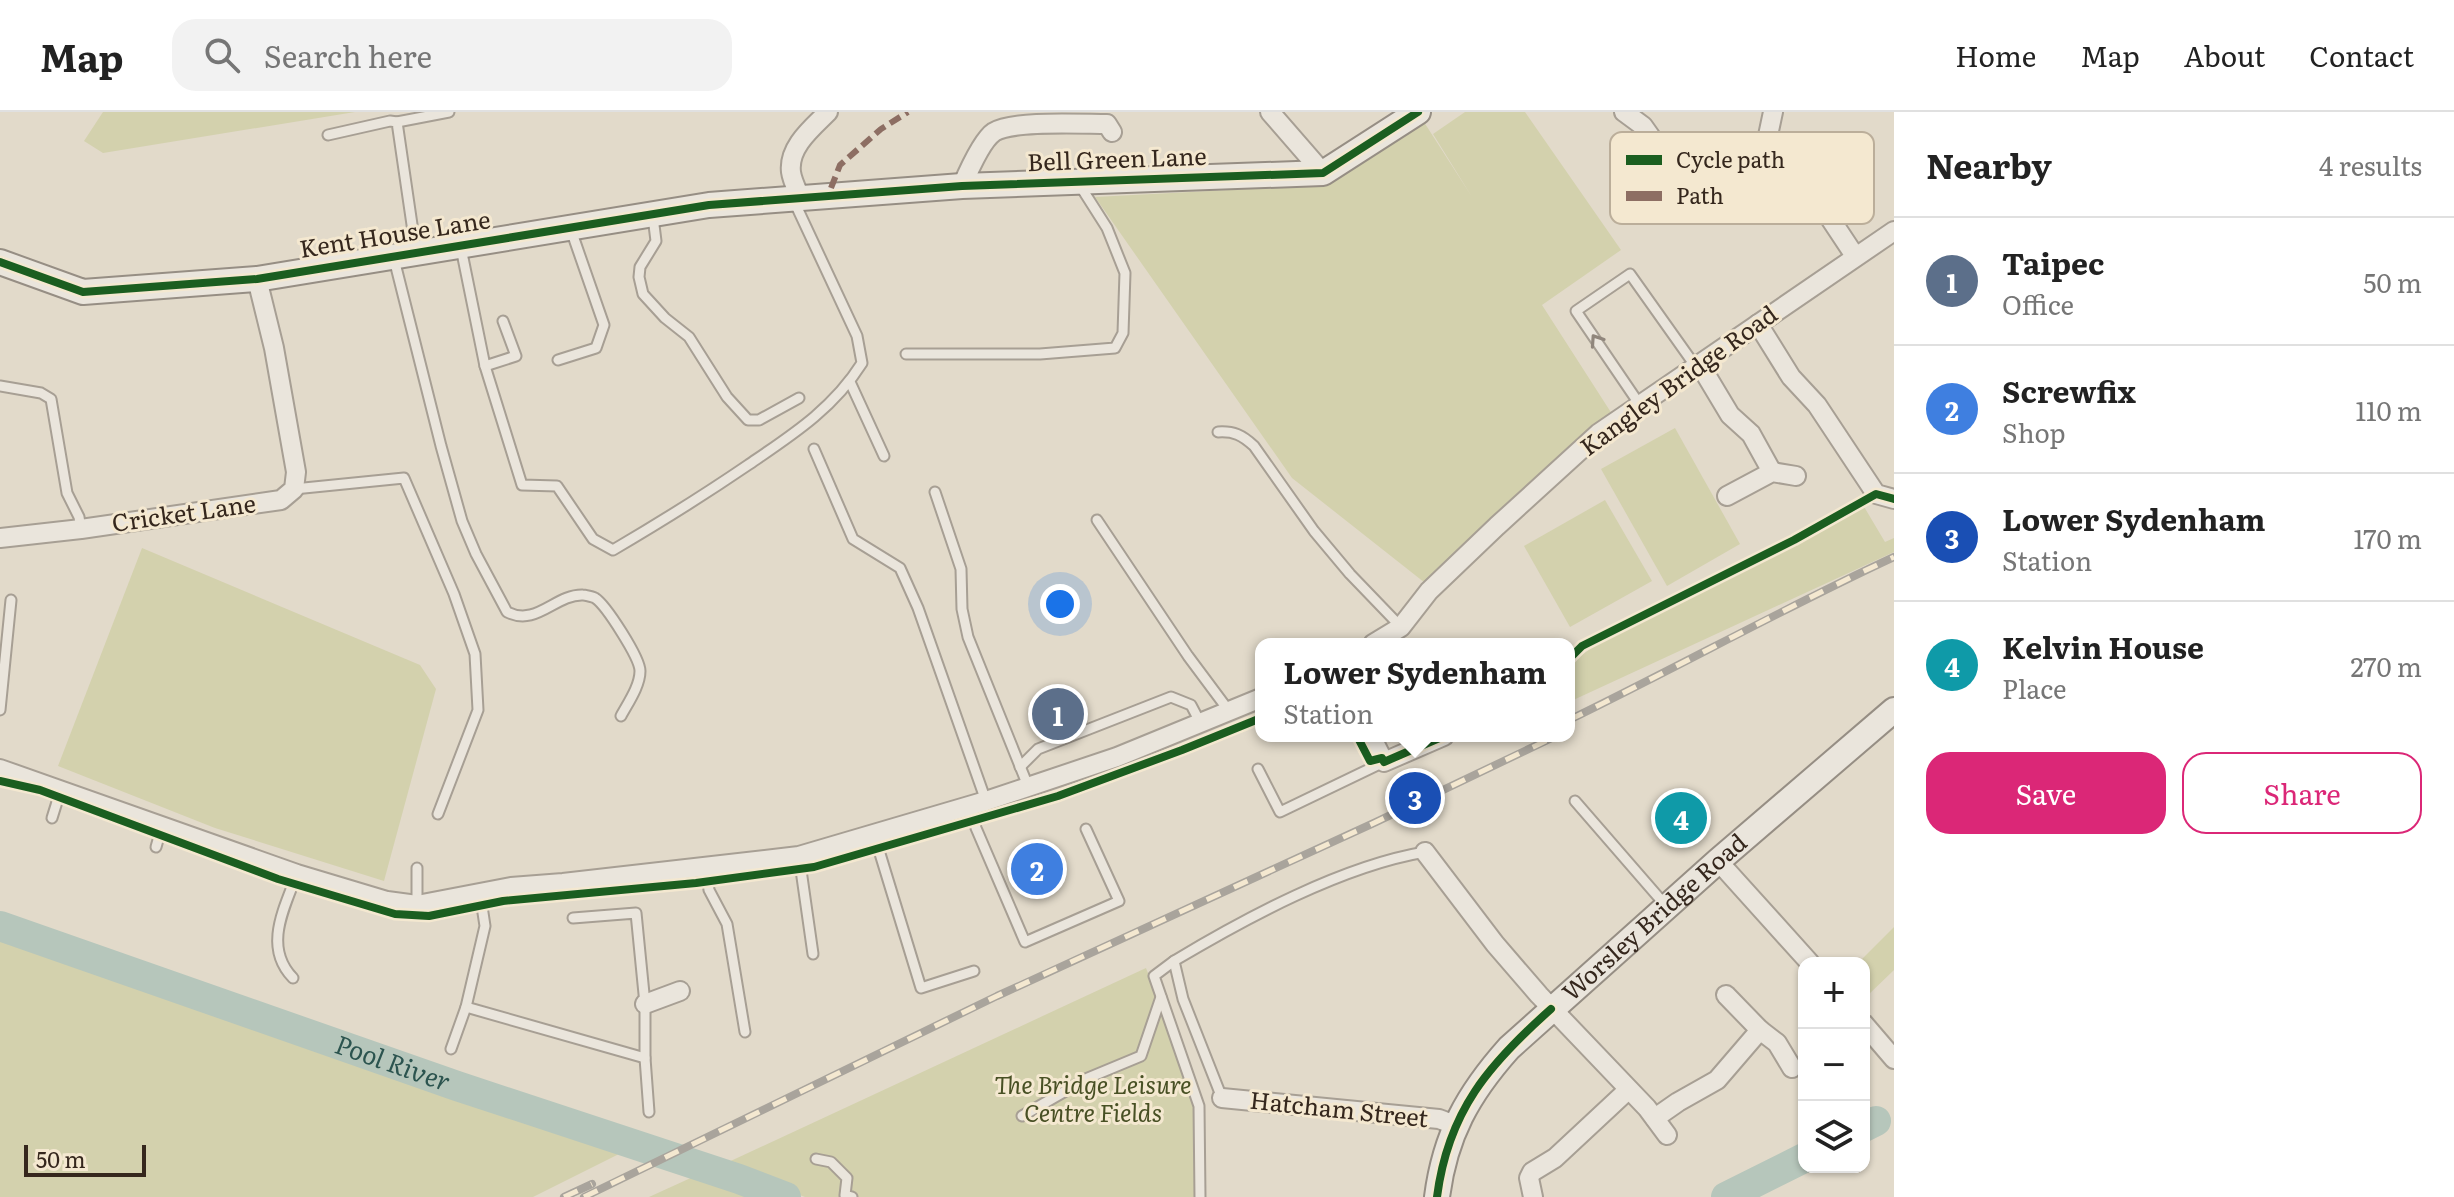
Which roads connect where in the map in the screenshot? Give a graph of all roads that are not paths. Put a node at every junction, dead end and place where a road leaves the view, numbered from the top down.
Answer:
1 (449, 112) edge
2 (828, 112) edge
3 (1270, 112) edge
4 (1418, 112) edge
5 (1624, 112) edge
6 (1773, 112) edge
7 (397, 122) junction
8 (1112, 132) dead end
9 (1647, 132) edge
10 (1769, 132) edge
11 (328, 135) dead end
12 (1323, 173) junction
13 (1078, 181) junction
14 (962, 186) junction
15 (797, 198) junction
16 (653, 214) junction
17 (1834, 224) edge
18 (570, 227) junction
19 (1894, 231) edge
20 (460, 245) junction
21 (405, 254) junction
22 (1855, 256) junction
23 (0, 262) edge
24 (257, 279) junction
25 (503, 321) dead end
26 (1758, 324) junction
27 (906, 354) dead end
28 (558, 360) dead end
29 (485, 366) junction
30 (1698, 366) junction
31 (850, 382) junction
32 (0, 386) edge
33 (799, 398) dead end
34 (1640, 405) junction
35 (1218, 432) dead end
36 (814, 449) dead end
37 (884, 456) dead end
38 (1772, 472) junction
39 (1796, 476) dead end
40 (294, 489) junction
41 (935, 492) dead end
42 (1727, 496) dead end
43 (1894, 499) edge
44 (1097, 520) dead end
45 (81, 529) junction
46 (0, 538) edge
47 (11, 600) dead end
48 (1401, 627) junction
49 (1383, 638) edge
50 (1255, 701) edge
51 (0, 710) edge
52 (1894, 710) edge
53 (1229, 712) junction
54 (621, 716) dead end
55 (1201, 724) junction
56 (1374, 742) edge
57 (1430, 742) edge
58 (1384, 762) junction
59 (1020, 767) junction
60 (0, 769) edge
61 (1258, 769) dead end
62 (1028, 786) junction
63 (61, 789) junction
64 (1575, 801) dead end
65 (978, 803) junction
66 (438, 814) dead end
67 (52, 818) dead end
68 (162, 826) junction
69 (1086, 829) dead end
70 (874, 833) junction
71 (156, 847) dead end
72 (1425, 852) joint
73 (799, 856) junction
74 (1718, 861) junction
75 (417, 868) dead end
76 (706, 868) junction
77 (297, 874) junction
78 (480, 893) junction
79 (417, 905) junction
80 (1667, 907) junction
81 (573, 918) dead end
82 (813, 954) dead end
83 (1805, 957) edge
84 (1174, 961) junction
85 (974, 971) dead end
86 (293, 978) dead end
87 (680, 991) dead end
88 (1726, 995) dead end
89 (1161, 997) junction
90 (645, 1004) junction
91 (466, 1007) junction
92 (1551, 1009) junction
93 (1868, 1029) edge
94 (1760, 1030) junction
95 (745, 1032) dead end
96 (451, 1049) dead end
97 (645, 1058) junction
98 (1894, 1059) edge
99 (1792, 1068) dead end
100 (1628, 1090) junction
101 (1222, 1098) joint
102 (649, 1112) dead end
103 (1022, 1116) dead end
104 (1655, 1118) junction
105 (1455, 1125) junction
106 (1667, 1135) dead end
107 (816, 1159) dead end
108 (852, 1197) edge
109 (1200, 1197) edge
110 (1437, 1197) edge
111 (1533, 1197) edge

1 - 7 lane
2 - 15 street
3 - 12 street
4 - 12 street
5 - 9 street
6 - 10 street
7 - 11 lane
7 - 21 lane
8 - 14 street
12 - 13 street, Bell Green Lane
13 - 14 street, Bell Green Lane
13 - 27 lane
14 - 15 street, Bell Green Lane
15 - 16 street, Kent House Lane
15 - 31 lane
16 - 18 street, Kent House Lane
16 - 33 lane
17 - 22 street
18 - 20 street, Kent House Lane
18 - 28 lane
19 - 22 street, Kangley Bridge Road
20 - 21 street, Kent House Lane
20 - 29 lane
21 - 24 street, Kent House Lane
21 - 54 lane
22 - 26 street, Kangley Bridge Road
23 - 24 street, Kent House Lane
24 - 40 street
25 - 29 lane
26 - 30 street, Kangley Bridge Road
26 - 43 street
29 - 31 lane
30 - 34 street, Kangley Bridge Road
34 -> 30 lane
30 - 38 street
31 - 37 lane
32 - 45 lane
34 - 48 street, Kangley Bridge Road
35 - 48 lane
36 - 65 lane
38 - 39 street
38 - 42 street
40 - 45 street, Cricket Lane
40 - 66 lane
41 - 59 lane
44 - 53 lane
45 - 46 street, Cricket Lane
47 - 51 lane
48 - 49 street, Kangley Bridge Road
50 - 53 street
52 - 74 street, Worsley Bridge Road
53 - 55 street
55 - 59 lane
55 - 62 street
56 - 58 street
57 - 58 street
58 - 61 lane
59 - 62 lane
60 - 63 street
62 - 65 street
63 - 67 lane
63 - 68 street
64 - 80 lane
65 - 69 lane
65 - 70 street
68 - 71 lane
68 - 77 street
70 - 73 street
70 - 85 lane
72 - 84 lane
72 - 92 street
73 - 76 street
73 - 82 lane
74 - 80 street, Worsley Bridge Road
74 - 83 street
75 - 79 lane
76 - 78 street
76 - 95 lane
77 - 79 street
77 - 86 lane
78 - 79 street
78 - 91 lane
80 - 92 street, Worsley Bridge Road
81 - 90 lane
84 - 89 lane
84 - 101 lane
87 - 90 street
88 - 94 street
89 - 103 lane
89 - 109 lane
90 - 97 lane
91 - 96 lane
91 - 97 lane
92 - 100 street
92 - 105 street, Worsley Bridge Road
93 - 98 street
94 - 99 street
94 - 104 street
97 - 102 lane
100 - 104 street
100 - 111 street
101 - 105 street, Hatcham Street
104 - 106 street
105 - 110 street, Worsley Bridge Road
107 - 108 lane

